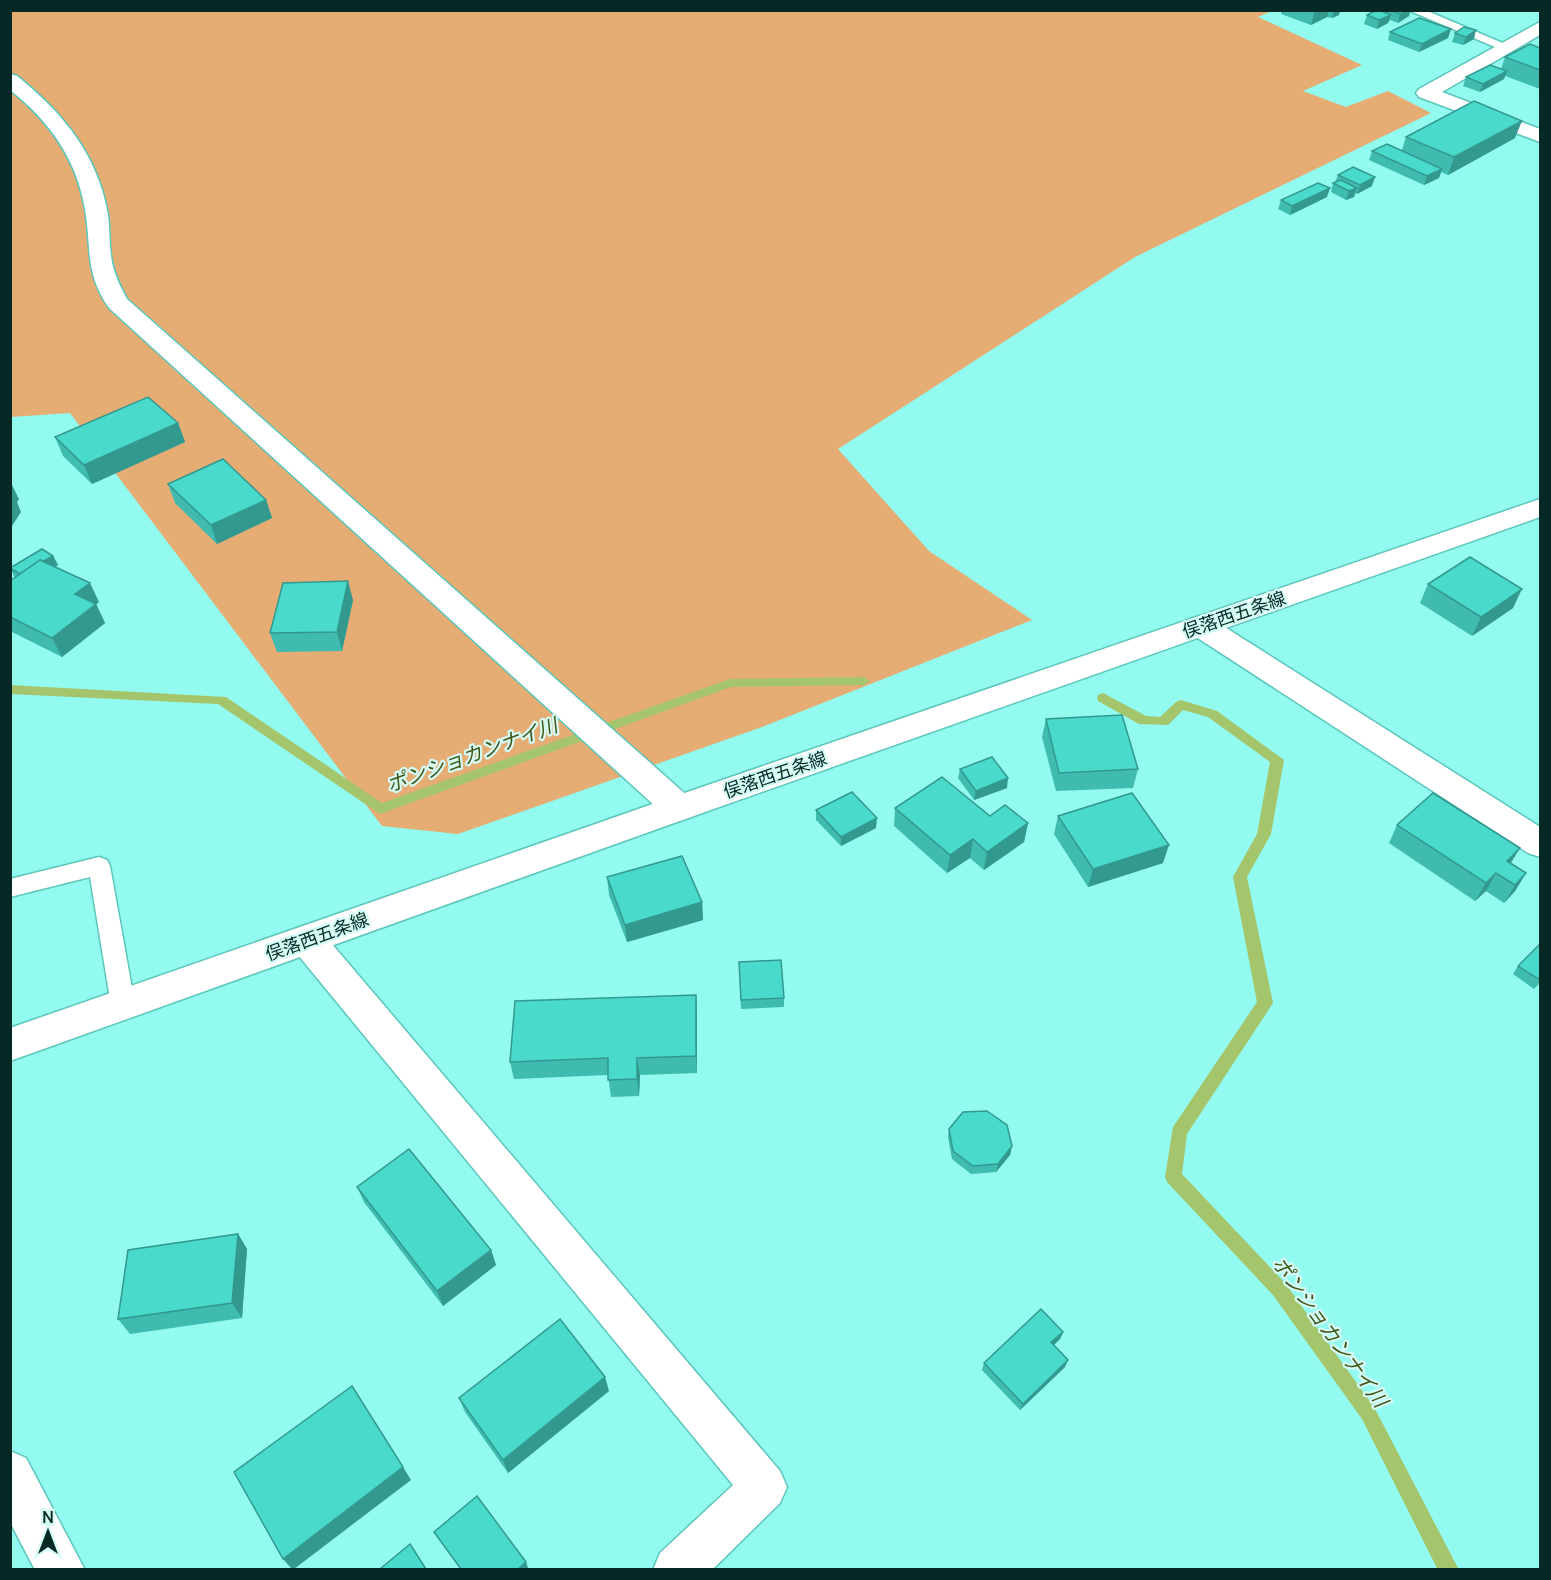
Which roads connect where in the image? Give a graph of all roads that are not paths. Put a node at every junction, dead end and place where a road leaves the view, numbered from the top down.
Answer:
1 (1413, 10) edge
2 (1540, 28) edge
3 (1509, 45) junction
4 (1531, 50) edge
5 (10, 80) edge
6 (1540, 136) edge
7 (1540, 508) edge
8 (1201, 626) junction
9 (679, 808) junction
10 (1540, 844) edge
11 (10, 888) edge
12 (307, 940) junction
13 (123, 1005) junction
14 (10, 1045) edge
15 (10, 1473) edge
16 (61, 1569) edge
17 (677, 1569) edge

1 - 3 lane
2 - 3 street
3 - 4 street
3 - 6 street
5 - 9 street
7 - 8 street, 俣落西五条線
8 - 9 street, 俣落西五条線
8 - 10 street
9 - 12 street, 俣落西五条線
11 - 13 lane
12 - 13 street, 俣落西五条線
12 - 17 street
13 - 14 street, 俣落西五条線
15 - 16 street

